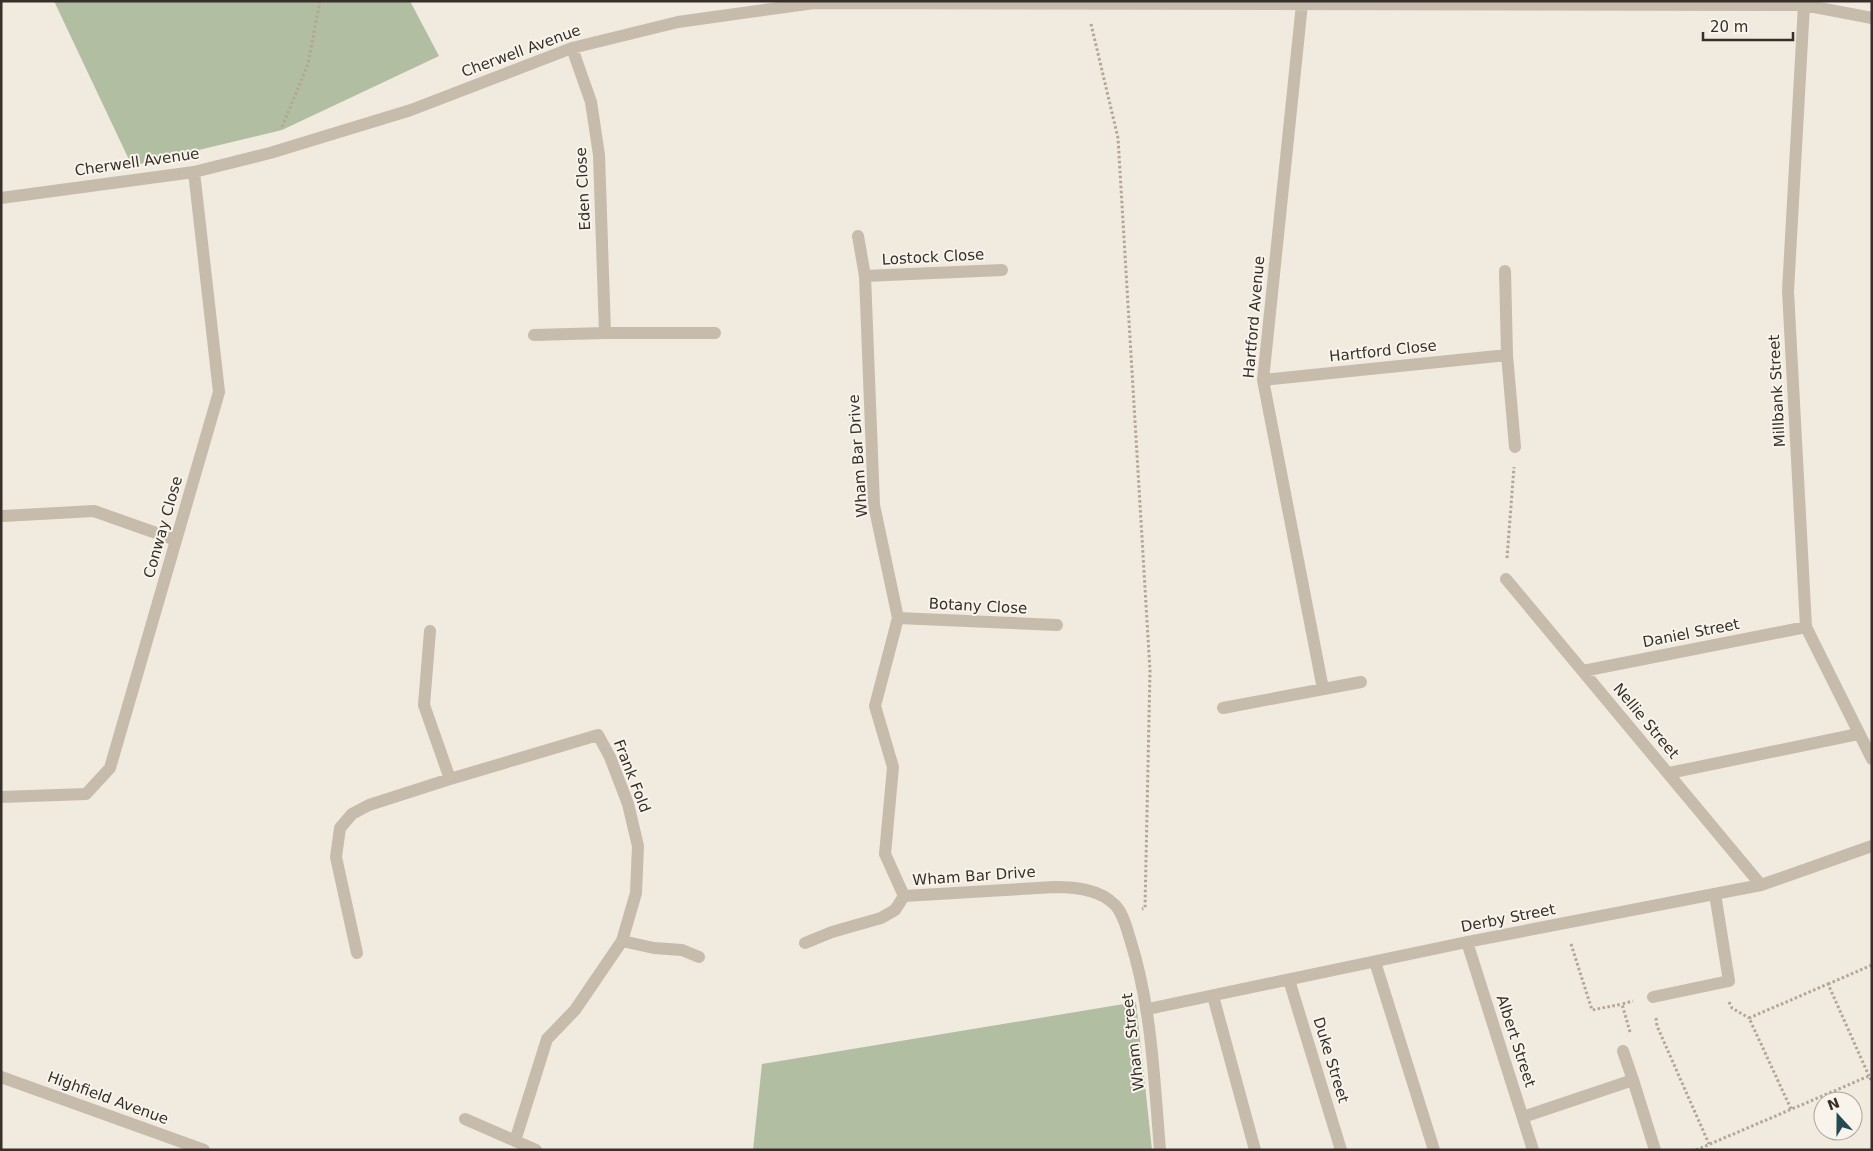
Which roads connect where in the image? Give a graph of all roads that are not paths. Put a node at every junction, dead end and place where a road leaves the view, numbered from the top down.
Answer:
1 (814, 2) edge
2 (1302, 4) junction
3 (1804, 5) junction
4 (1872, 18) edge
5 (572, 48) junction
6 (194, 172) junction
7 (1, 198) edge
8 (858, 236) dead end
9 (1002, 270) dead end
10 (1505, 271) dead end
11 (866, 276) junction
12 (605, 333) junction
13 (715, 334) dead end
14 (534, 335) dead end
15 (1507, 355) junction
16 (1263, 380) junction
17 (1515, 447) road end
18 (4, 516) dead end
19 (176, 540) junction
20 (1506, 579) road end
21 (898, 618) junction
22 (1057, 625) dead end
23 (1806, 627) junction
24 (430, 631) dead end
25 (1583, 671) junction
26 (1361, 682) dead end
27 (1323, 689) junction
28 (1223, 708) dead end
29 (1858, 734) junction
30 (1872, 759) edge
31 (1669, 773) junction
32 (450, 779) junction
33 (1, 797) edge
34 (1872, 846) edge
35 (1761, 885) junction
36 (1715, 894) junction
37 (904, 896) junction
38 (1116, 906) joint
39 (622, 941) junction
40 (1467, 942) junction
41 (805, 943) dead end
42 (357, 953) dead end
43 (699, 957) dead end
44 (1374, 962) junction
45 (1289, 980) junction
46 (1213, 996) junction
47 (1653, 997) road end
48 (1148, 1009) junction
49 (1624, 1051) road end
50 (1, 1077) edge
51 (1633, 1080) junction
52 (1523, 1117) junction
53 (465, 1119) dead end
54 (515, 1141) junction
55 (204, 1150) edge
56 (536, 1150) edge
57 (1160, 1150) edge
58 (1256, 1150) edge
59 (1342, 1150) edge
60 (1434, 1150) edge
61 (1533, 1150) edge
62 (1655, 1150) edge

1 - 2 street, Cherwell Avenue
1 - 5 street, Cherwell Avenue
2 - 3 street, Cherwell Avenue
2 - 16 street, Hartford Avenue
3 - 4 street, Cherwell Avenue
3 - 23 street, Millbank Street
5 - 6 street, Cherwell Avenue
5 - 12 street, Eden Close
6 - 7 street, Cherwell Avenue
6 - 19 street, Conway Close
8 - 11 street, Wham Bar Drive
9 - 11 street, Lostock Close
10 - 15 street
11 - 21 street, Wham Bar Drive
12 - 13 street
12 - 14 street
15 - 16 street, Hartford Close
15 - 17 street
16 - 27 street, Hartford Avenue
18 - 19 street
19 - 33 street, Conway Close
20 - 25 street, Nellie Street
21 - 22 street, Botany Close
21 - 37 street, Wham Bar Drive
23 - 25 street, Daniel Street
23 - 29 street, Millbank Street
24 - 32 street
25 - 31 street, Nellie Street
26 - 27 street
27 - 28 street
29 - 30 street, Millbank Street
29 - 31 street
31 - 35 street, Nellie Street
32 - 39 street, Frank Fold
32 - 42 street, Frank Fold
34 - 35 street, Derby Street
35 - 36 street, Derby Street
36 - 40 street, Derby Street
36 - 47 street
37 - 38 street, Wham Bar Drive
37 - 41 street
38 - 48 street, Wham Street
39 - 43 street
39 - 54 street, Frank Fold
40 - 44 street, Derby Street
40 - 52 street, Albert Street
44 - 45 street, Derby Street
44 - 60 street
45 - 46 street, Derby Street
45 - 59 street, Duke Street
46 - 48 street, Derby Street
46 - 58 street
48 - 57 street, Wham Street
49 - 51 street
50 - 55 street, Highfield Avenue
51 - 52 street
51 - 62 street
52 - 61 street, Albert Street
53 - 54 street
54 - 56 street

